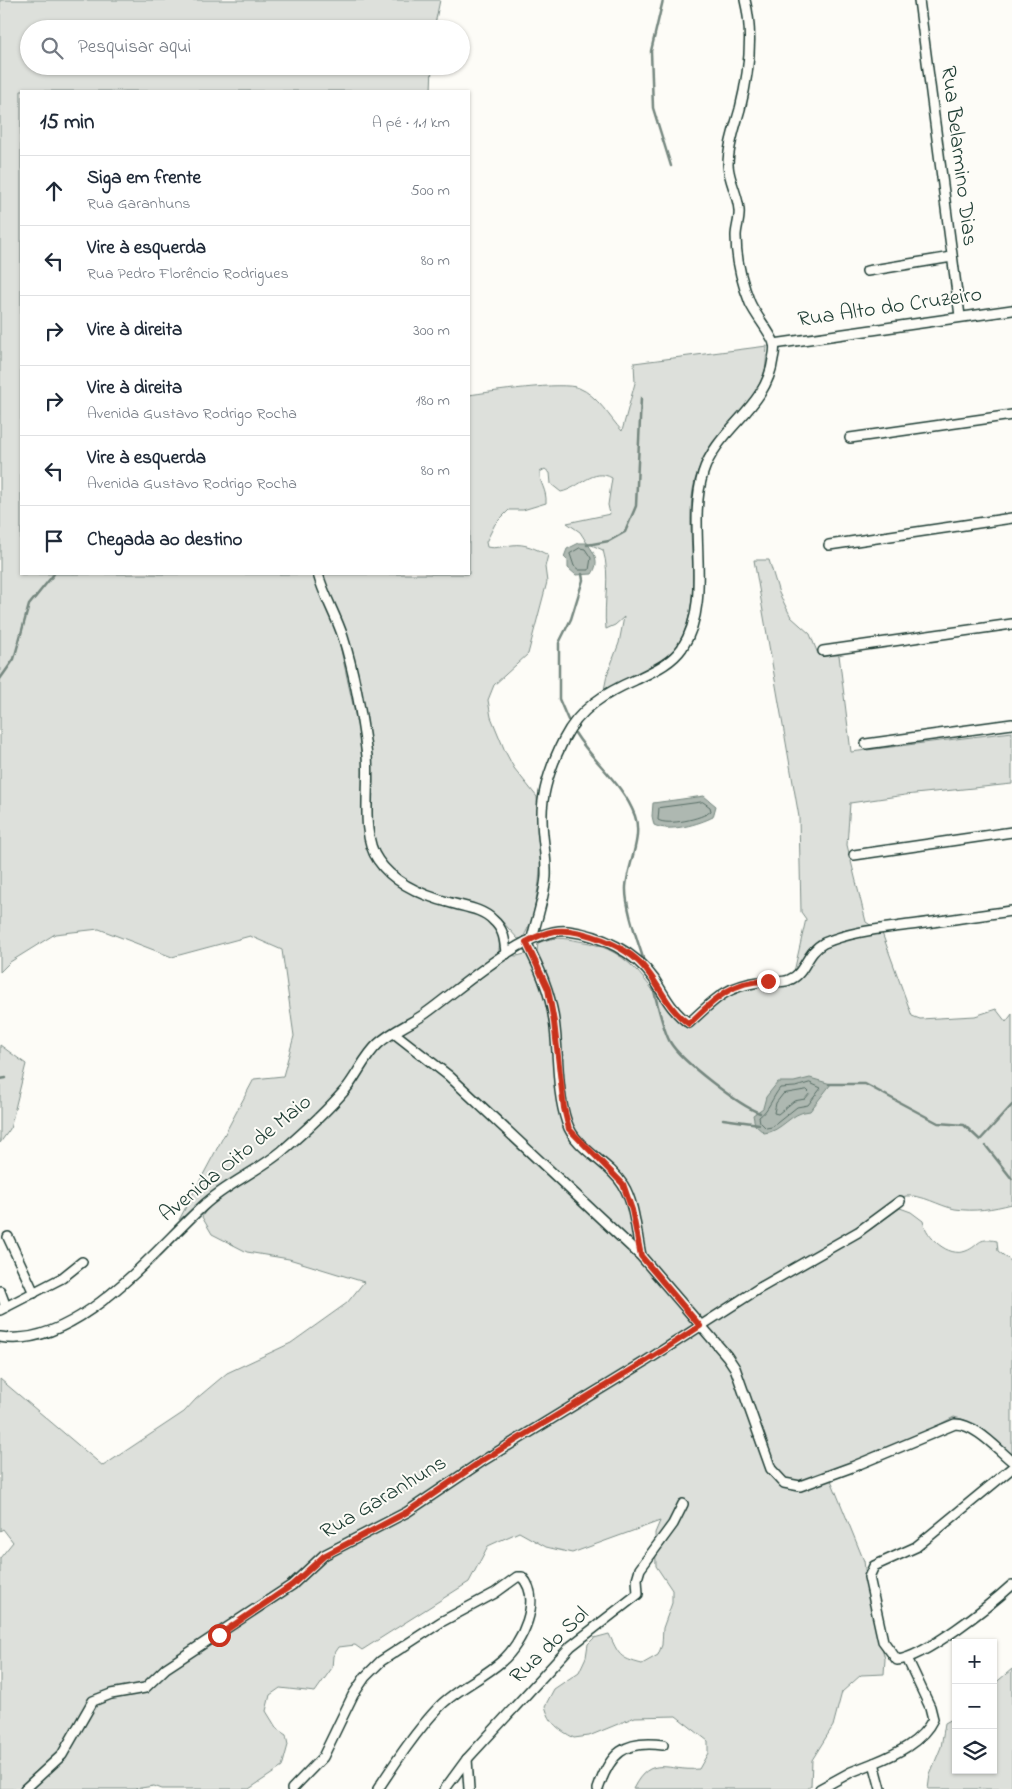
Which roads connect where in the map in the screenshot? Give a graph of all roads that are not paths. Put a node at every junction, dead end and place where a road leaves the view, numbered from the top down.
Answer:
1 (745, 0) edge
2 (919, 0) edge
3 (952, 257) junction
4 (867, 271) dead end
5 (1012, 310) edge
6 (960, 316) junction
7 (774, 344) junction
8 (1012, 414) edge
9 (850, 438) dead end
10 (1012, 518) edge
11 (829, 545) dead end
12 (318, 575) edge
13 (1012, 624) edge
14 (823, 651) dead end
15 (1012, 724) edge
16 (866, 744) dead end
17 (1012, 832) edge
18 (854, 854) dead end
19 (1012, 911) edge
20 (529, 940) junction
21 (506, 954) junction
22 (394, 1033) junction
23 (900, 1201) dead end
24 (8, 1237) dead end
25 (641, 1256) junction
26 (82, 1262) dead end
27 (0, 1291) edge
28 (34, 1293) junction
29 (3, 1308) edge
30 (700, 1326) junction
31 (0, 1337) edge
32 (1012, 1461) edge
33 (1012, 1468) edge
34 (683, 1504) dead end
35 (1012, 1585) edge
36 (907, 1658) junction
37 (662, 1745) dead end
38 (467, 1760) junction
39 (874, 1763) junction
40 (25, 1789) edge
41 (292, 1789) edge
42 (378, 1789) edge
43 (445, 1789) edge
44 (469, 1789) edge
45 (598, 1789) edge
46 (820, 1789) edge
47 (880, 1789) edge

1 - 7 street
2 - 3 street, Rua Belarmino Dias
3 - 4 street
3 - 6 street, Rua Belarmino Dias
5 - 6 street, Rua Alto do Cruzeiro
6 - 7 street, Rua Alto do Cruzeiro
7 - 20 street
8 - 9 street
10 - 11 street
12 - 21 street
13 - 14 street
15 - 16 street
17 - 18 street
19 - 20 street, Avenida Oito de Maio
20 - 21 street, Avenida Oito de Maio
20 - 25 street
21 - 22 street, Avenida Oito de Maio
22 - 25 street
22 - 31 street, Avenida Oito de Maio
23 - 30 street, Rua Garanhuns
24 - 28 street
25 - 30 street
26 - 28 street
27 - 29 street
28 - 29 street
30 - 32 street
30 - 40 street, Rua Garanhuns
33 - 36 street
34 - 38 street, Rua do Sol
35 - 36 street
36 - 39 street
37 - 45 street
38 - 43 street, Rua do Sol
38 - 44 street
39 - 46 street
39 - 47 street
41 - 42 street

